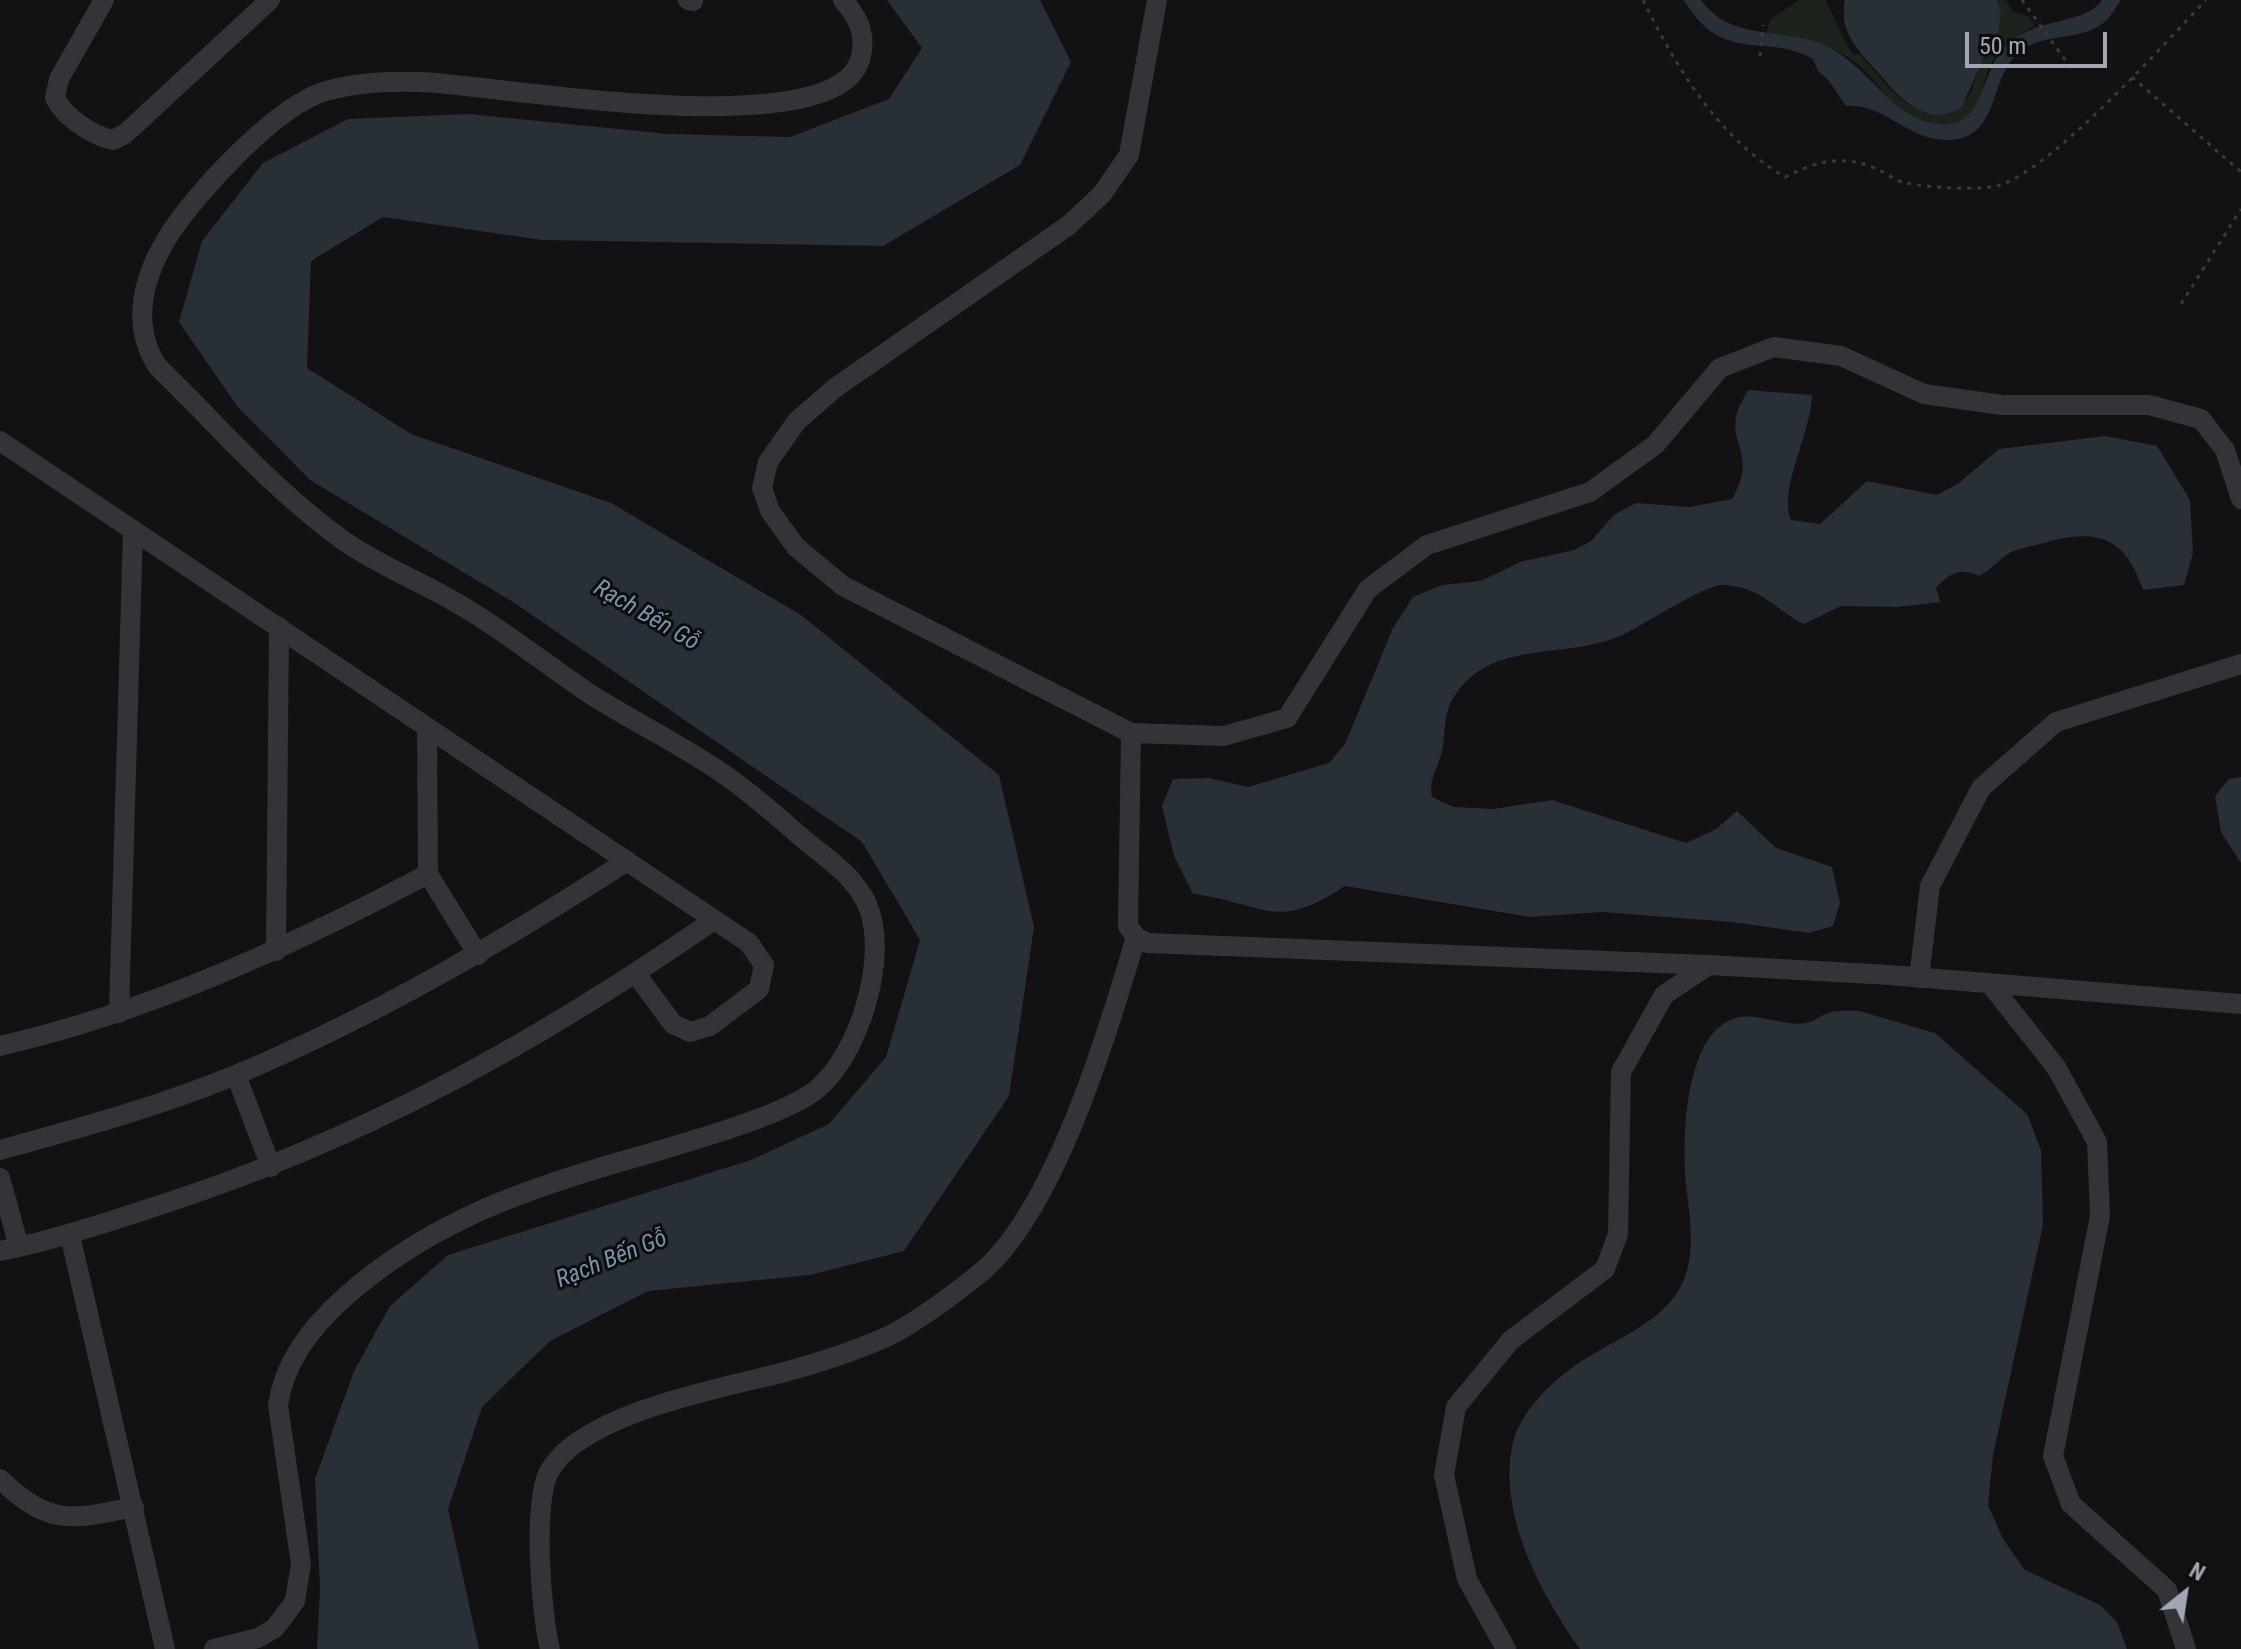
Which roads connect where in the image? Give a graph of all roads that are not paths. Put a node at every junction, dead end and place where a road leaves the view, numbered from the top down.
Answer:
1 (104, 0) edge
2 (270, 0) edge
3 (843, 0) edge
4 (1157, 0) edge
5 (0, 441) edge
6 (2241, 499) edge
7 (133, 530) junction
8 (279, 627) junction
9 (2241, 664) edge
10 (427, 727) junction
11 (1131, 733) junction
12 (627, 861) junction
13 (428, 874) junction
14 (714, 920) junction
15 (1136, 937) junction
16 (276, 951) junction
17 (478, 955) junction
18 (1709, 965) junction
19 (636, 974) junction
20 (1919, 978) junction
21 (1991, 985) junction
22 (2241, 1004) edge
23 (119, 1013) junction
24 (0, 1046) edge
25 (236, 1075) junction
26 (0, 1150) edge
27 (271, 1167) junction
28 (0, 1178) edge
29 (70, 1235) junction
30 (9, 1249) edge
31 (0, 1479) edge
32 (134, 1507) junction
33 (165, 1649) edge
34 (214, 1649) edge
35 (550, 1649) edge
36 (1506, 1649) edge
37 (2186, 1649) edge

1 - 2 street
3 - 34 street
4 - 11 street
5 - 7 street
6 - 11 street
7 - 8 street
7 - 23 street
8 - 10 street
8 - 16 street
9 - 20 street
10 - 12 street
10 - 13 street
11 - 15 street
12 - 14 street
12 - 17 street
13 - 16 street
13 - 17 street
14 - 19 street
14 - 19 street
15 - 18 street
15 - 35 street
16 - 23 street
17 - 25 street
18 - 20 street
18 - 36 street
19 - 27 street
20 - 21 street
21 - 22 street
21 - 37 street
23 - 24 street
25 - 26 street
25 - 27 street
27 - 29 street
28 - 30 street
29 - 30 street
29 - 32 street
31 - 32 street
32 - 33 street

